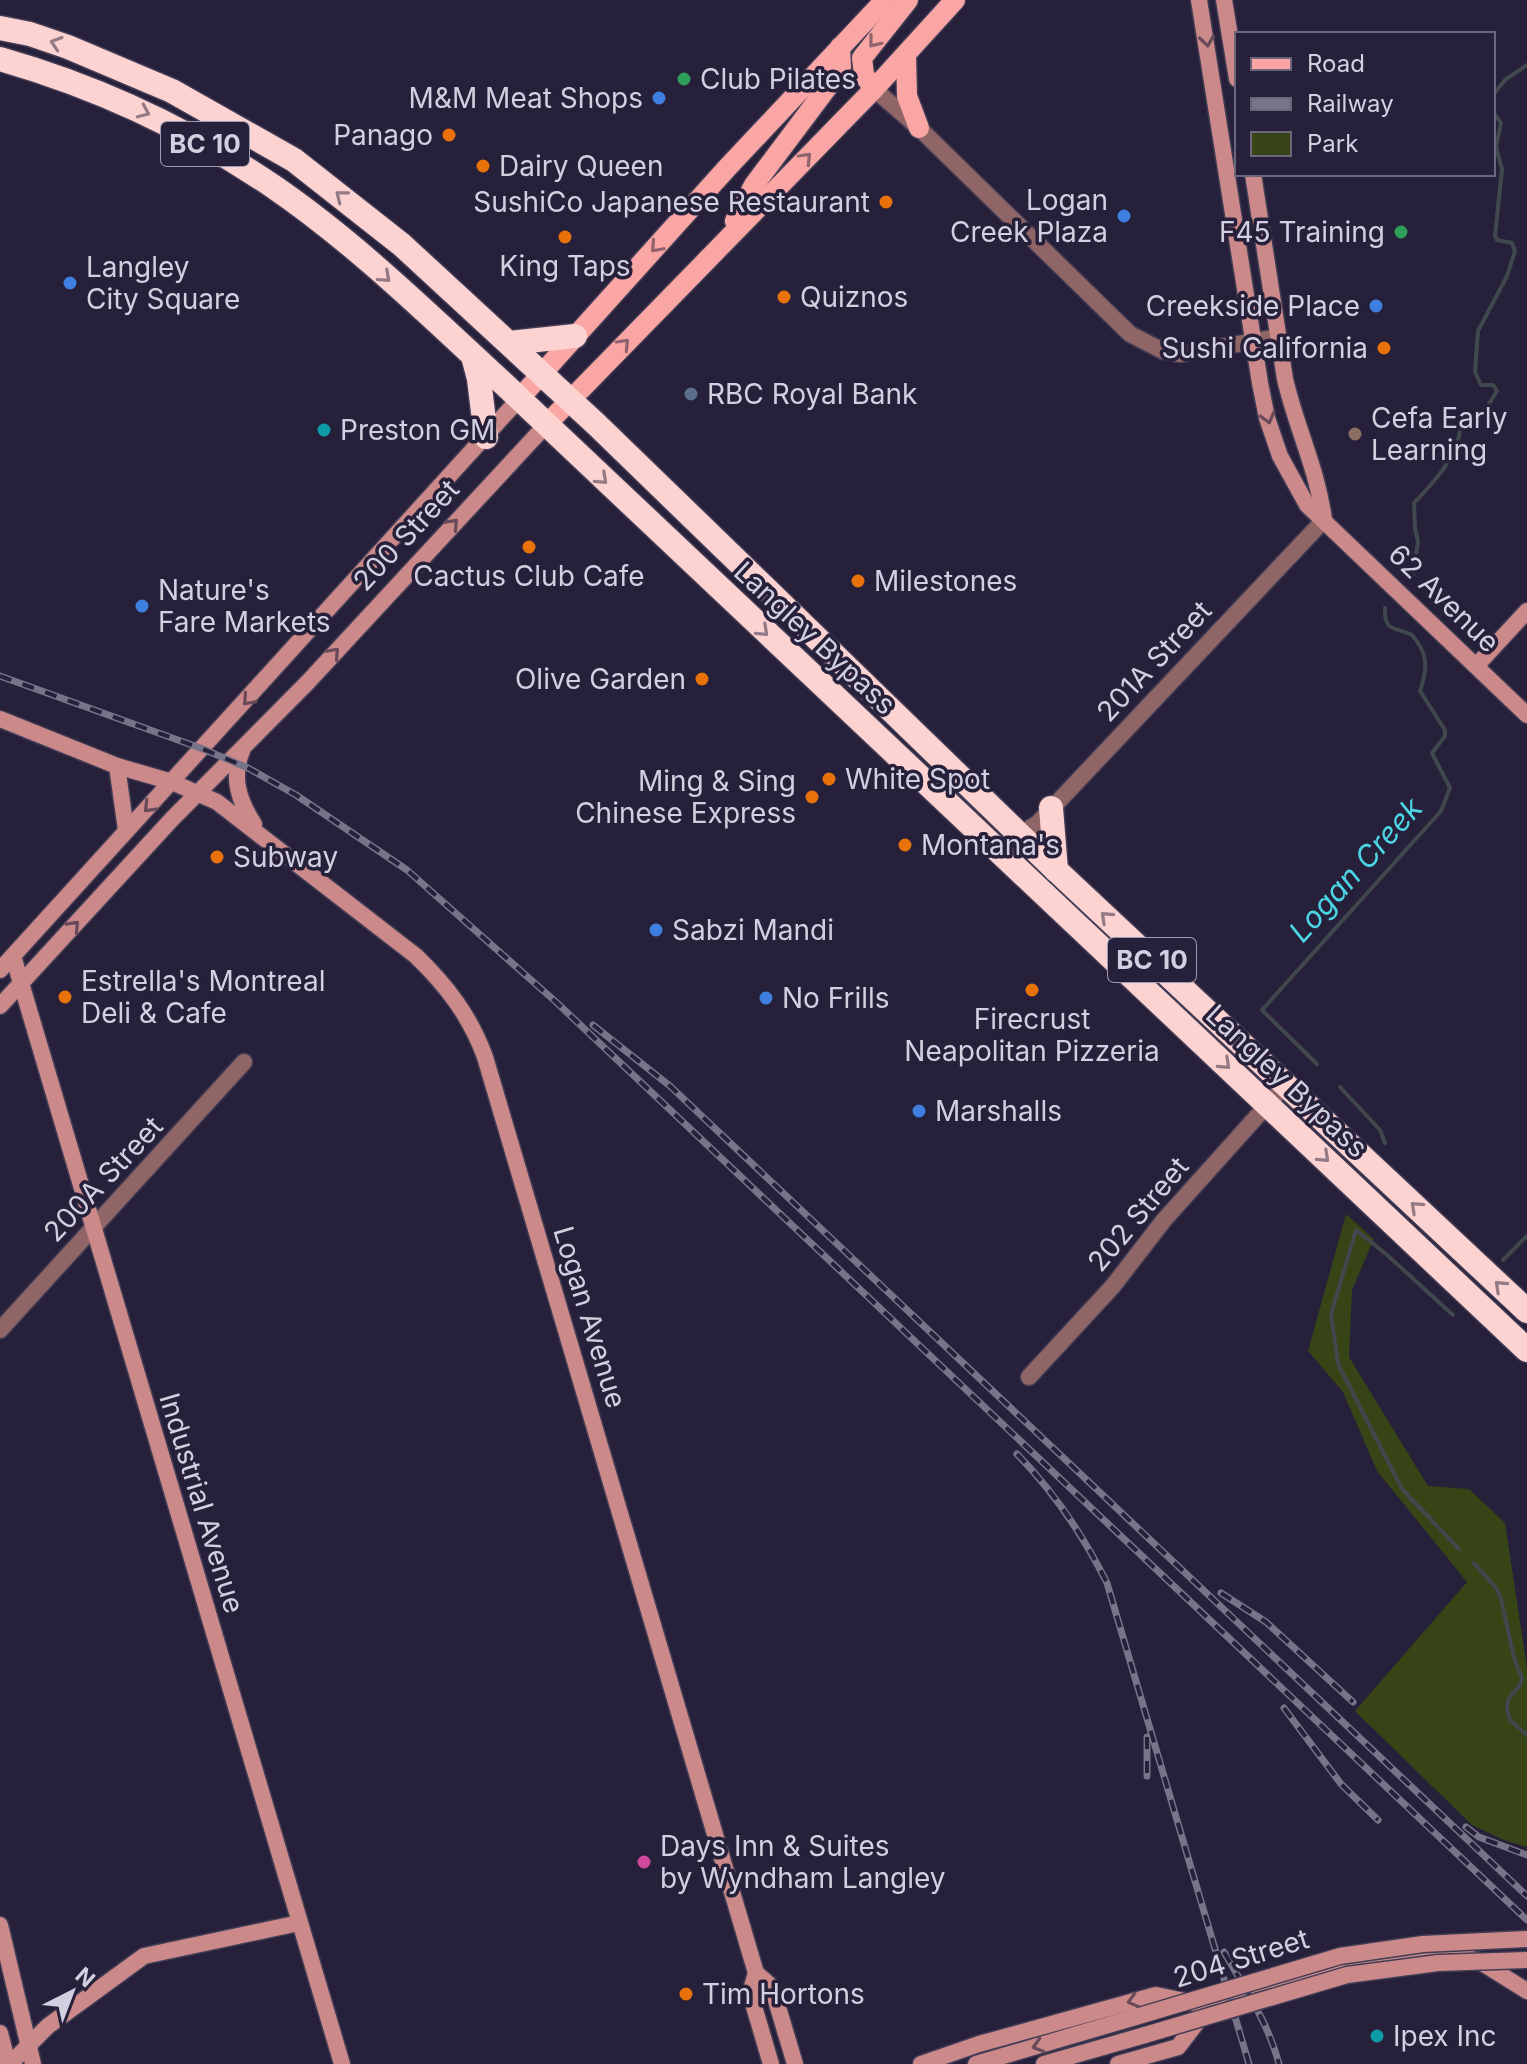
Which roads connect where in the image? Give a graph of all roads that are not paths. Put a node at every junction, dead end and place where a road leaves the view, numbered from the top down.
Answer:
1 (885, 0) edge
2 (908, 0) edge
3 (955, 0) edge
4 (1199, 0) edge
5 (1224, 0) edge
6 (0, 28) edge
7 (840, 47) junction
8 (906, 55) junction
9 (0, 59) edge
10 (1235, 67) edge
11 (874, 89) junction
12 (919, 128) junction
13 (1253, 176) edge
14 (726, 240) junction
15 (575, 336) junction
16 (1278, 337) junction
17 (1254, 341) junction
18 (509, 343) junction
19 (473, 356) junction
20 (542, 374) junction
21 (519, 399) junction
22 (570, 400) junction
23 (546, 425) junction
24 (486, 437) junction
25 (1324, 520) junction
26 (1527, 611) edge
27 (1477, 665) junction
28 (1527, 715) edge
29 (0, 719) edge
30 (242, 751) junction
31 (117, 766) junction
32 (172, 782) junction
33 (198, 792) junction
34 (1051, 808) junction
35 (126, 830) junction
36 (1019, 835) junction
37 (262, 836) junction
38 (986, 840) junction
39 (1056, 870) junction
40 (13, 956) junction
41 (0, 970) edge
42 (21, 983) junction
43 (0, 1006) edge
44 (244, 1062) dead end
45 (1286, 1084) junction
46 (1268, 1104) junction
47 (93, 1228) junction
48 (1527, 1311) edge
49 (0, 1330) edge
50 (1527, 1350) edge
51 (1029, 1377) dead end
52 (299, 1923) junction
53 (0, 1925) edge
54 (1527, 1939) edge
55 (1527, 1960) edge
56 (756, 1973) junction
57 (1527, 1991) edge
58 (1209, 2006) junction
59 (0, 2033) edge
60 (29, 2044) junction
61 (9, 2064) edge
62 (33, 2064) edge
63 (342, 2064) edge
64 (771, 2064) edge
65 (795, 2064) edge
66 (921, 2064) edge
67 (976, 2064) edge
68 (1044, 2064) edge
69 (1118, 2064) edge

1 - 7 main road, 200 Street
2 -> 11 main road
3 - 8 main road, 200 Street
4 -> 17 main road, 62 Avenue
5 - 10 main road
18 -> 6 highway, Langley Bypass / BC 10
7 - 14 main road
7 -> 15 main road, 200 Street
8 - 11 main road, 200 Street
8 - 12 main road
9 -> 19 highway, Langley Bypass / BC 10
11 - 12 street
14 -> 11 main road, 200 Street
12 - 17 street
13 - 16 main road
22 -> 14 main road, 200 Street
15 - 18 highway
15 - 20 main road, 200 Street
16 - 17 street
16 - 25 main road
17 -> 25 main road, 62 Avenue
18 - 20 highway, Langley Bypass / BC 10
19 - 21 highway, Langley Bypass / BC 10
19 - 24 highway
20 - 21 main road, 200 Street
20 - 22 highway, Langley Bypass / BC 10
21 - 23 highway, Langley Bypass / BC 10
21 - 24 main road, 200 Street
22 - 23 main road, 200 Street
22 - 36 highway, Langley Bypass / BC 10
30 -> 23 main road, 200 Street
23 -> 38 highway, Langley Bypass / BC 10
24 -> 32 main road, 200 Street
25 - 27 main road, 62 Avenue
25 - 34 street, 201A Street
26 - 27 main road
27 - 28 main road, 62 Avenue
29 - 31 main road, Logan Avenue
30 - 33 main road, 200 Street
30 - 37 main road
31 - 32 main road, Logan Avenue
31 - 35 main road
32 - 33 main road, Logan Avenue
32 -> 35 main road, 200 Street
33 - 37 main road, Logan Avenue
42 -> 33 main road, 200 Street
34 - 36 street, 201A Street
34 - 39 highway
35 - 40 main road, 200 Street
36 - 38 highway
36 - 39 highway, Langley Bypass / BC 10
37 - 56 main road, Logan Avenue
38 -> 46 highway, Langley Bypass / BC 10
45 -> 39 highway, Langley Bypass / BC 10
40 - 41 main road, 200 Street
40 - 42 main road, Industrial Avenue
42 - 43 main road, 200 Street
42 - 47 main road, Industrial Avenue
44 - 47 street, 200A Street
45 - 46 street, 202 Street
48 -> 45 highway, Langley Bypass / BC 10
46 -> 50 highway, Langley Bypass / BC 10
46 - 51 street, 202 Street
47 - 49 street, 200A Street
47 - 52 main road, Industrial Avenue
52 - 60 main road
52 - 63 main road, Industrial Avenue
53 - 60 main road
54 -> 67 main road, 204 Street, bridge
55 - 68 main road, 204 Street, bridge
56 - 64 main road, Logan Avenue
56 - 65 main road, Logan Avenue
57 - 58 main road
58 -> 66 main road
58 - 69 main road
59 - 61 main road
60 - 61 main road
60 - 62 main road

